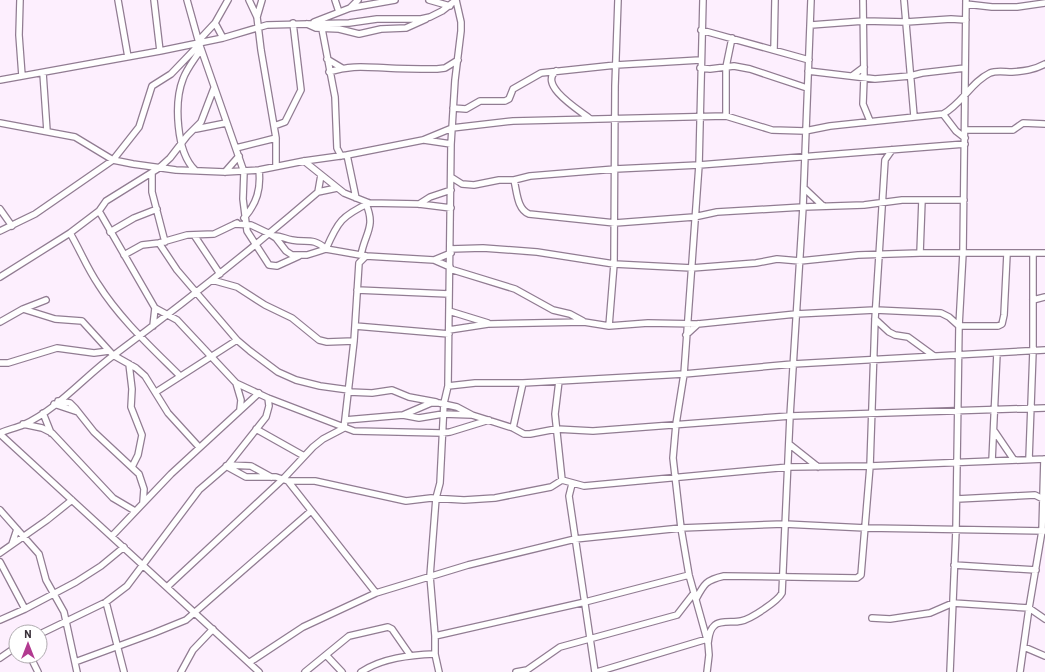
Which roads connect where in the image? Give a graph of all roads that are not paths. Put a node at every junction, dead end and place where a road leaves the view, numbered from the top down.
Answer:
1 (20, 0) edge
2 (118, 0) edge
3 (154, 0) edge
4 (187, 0) edge
5 (228, 0) edge
6 (249, 0) edge
7 (262, 0) edge
8 (335, 0) edge
9 (358, 0) edge
10 (395, 0) edge
11 (429, 0) edge
12 (456, 0) edge
13 (618, 0) edge
14 (703, 0) edge
15 (776, 0) edge
16 (811, 0) edge
17 (863, 0) edge
18 (904, 0) edge
19 (966, 2) edge
20 (1045, 3) edge
21 (450, 6) junction
22 (350, 8) junction
23 (339, 12) junction
24 (257, 17) junction
25 (430, 17) junction
26 (966, 20) junction
27 (864, 21) junction
28 (906, 22) junction
29 (215, 23) junction
30 (293, 23) junction
31 (308, 23) junction
32 (811, 25) junction
33 (258, 27) junction
34 (322, 29) junction
35 (701, 30) junction
36 (223, 38) junction
37 (732, 38) junction
38 (200, 45) junction
39 (774, 50) junction
40 (160, 51) junction
41 (128, 57) junction
42 (327, 59) junction
43 (458, 60) junction
44 (700, 60) junction
45 (809, 60) junction
46 (1045, 64) edge
47 (616, 65) junction
48 (726, 67) junction
49 (864, 67) junction
50 (342, 68) junction
51 (700, 68) junction
52 (965, 68) junction
53 (556, 70) junction
54 (808, 71) junction
55 (329, 72) junction
56 (43, 73) junction
57 (22, 76) junction
58 (852, 76) junction
59 (910, 76) junction
60 (864, 78) junction
61 (0, 80) edge
62 (214, 88) junction
63 (807, 88) junction
64 (965, 94) junction
65 (453, 108) junction
66 (944, 114) junction
67 (726, 116) junction
68 (914, 116) junction
69 (589, 118) junction
70 (700, 118) junction
71 (615, 119) junction
72 (870, 121) junction
73 (0, 123) edge
74 (226, 123) junction
75 (1045, 124) edge
76 (274, 126) junction
77 (452, 128) junction
78 (196, 129) junction
79 (965, 130) junction
80 (805, 131) junction
81 (47, 132) junction
82 (276, 138) junction
83 (423, 140) junction
84 (965, 141) junction
85 (182, 142) junction
86 (451, 144) junction
87 (236, 148) junction
88 (337, 148) junction
89 (892, 150) junction
90 (878, 151) junction
91 (239, 156) junction
92 (344, 156) junction
93 (804, 157) junction
94 (324, 159) junction
95 (113, 160) junction
96 (885, 160) junction
97 (304, 161) junction
98 (699, 165) junction
99 (276, 166) junction
100 (159, 168) junction
101 (615, 169) junction
102 (195, 170) junction
103 (259, 170) junction
104 (225, 172) junction
105 (244, 172) junction
106 (152, 174) junction
107 (321, 175) junction
108 (451, 176) junction
109 (514, 180) junction
110 (337, 188) junction
111 (804, 188) junction
112 (450, 190) junction
113 (318, 192) junction
114 (356, 198) junction
115 (922, 200) junction
116 (964, 200) junction
117 (882, 202) junction
118 (368, 204) junction
119 (419, 204) junction
120 (803, 206) junction
121 (823, 206) junction
122 (0, 208) edge
123 (450, 208) junction
124 (156, 209) junction
125 (99, 212) junction
126 (245, 217) junction
127 (694, 217) junction
128 (614, 223) junction
129 (235, 224) junction
130 (246, 224) junction
131 (12, 226) junction
132 (0, 231) edge
133 (110, 232) junction
134 (70, 233) junction
135 (270, 234) junction
136 (194, 235) junction
137 (162, 242) junction
138 (254, 244) junction
139 (326, 249) junction
140 (450, 251) junction
141 (349, 253) junction
142 (920, 253) junction
143 (963, 253) junction
144 (1045, 253) edge
145 (1007, 254) junction
146 (1033, 254) junction
147 (124, 255) junction
148 (364, 255) junction
149 (879, 255) junction
150 (299, 256) junction
151 (434, 260) junction
152 (800, 261) junction
153 (359, 263) junction
154 (614, 264) junction
155 (450, 268) junction
156 (692, 268) junction
157 (220, 274) junction
158 (0, 277) edge
159 (212, 280) junction
160 (357, 290) junction
161 (196, 292) junction
162 (449, 294) junction
163 (1045, 298) edge
164 (46, 300) dead end
165 (1033, 300) junction
166 (155, 308) junction
167 (23, 309) junction
168 (876, 310) junction
169 (449, 311) junction
170 (796, 314) junction
171 (169, 315) junction
172 (875, 318) junction
173 (0, 322) edge
174 (584, 322) junction
175 (488, 324) junction
176 (607, 324) junction
177 (687, 324) junction
178 (698, 324) junction
179 (152, 326) junction
180 (355, 326) junction
181 (959, 326) junction
182 (449, 332) junction
183 (686, 335) junction
184 (140, 336) junction
185 (237, 340) junction
186 (354, 341) junction
187 (1033, 350) junction
188 (1045, 350) edge
189 (111, 353) junction
190 (997, 353) junction
191 (959, 356) junction
192 (210, 357) junction
193 (934, 357) junction
194 (874, 360) junction
195 (0, 364) edge
196 (129, 364) junction
197 (793, 364) junction
198 (684, 374) junction
199 (180, 376) junction
200 (559, 381) junction
201 (350, 382) junction
202 (236, 383) junction
203 (523, 383) junction
204 (448, 386) junction
205 (338, 389) junction
206 (349, 391) junction
207 (156, 392) junction
208 (258, 393) junction
209 (268, 398) junction
210 (56, 403) junction
211 (442, 403) junction
212 (1045, 408) edge
213 (240, 409) junction
214 (1031, 409) junction
215 (996, 410) junction
216 (959, 412) junction
217 (43, 413) junction
218 (443, 414) junction
219 (872, 414) junction
220 (403, 415) junction
221 (472, 415) junction
222 (790, 416) junction
223 (490, 419) junction
224 (345, 420) junction
225 (23, 424) junction
226 (676, 424) junction
227 (344, 428) junction
228 (513, 428) junction
229 (556, 428) junction
230 (256, 429) junction
231 (994, 431) junction
232 (52, 433) junction
233 (442, 433) junction
234 (0, 434) edge
235 (788, 444) junction
236 (199, 447) junction
237 (304, 456) junction
238 (1029, 459) junction
239 (1045, 459) edge
240 (1014, 460) junction
241 (992, 461) junction
242 (958, 462) junction
243 (227, 465) junction
244 (870, 466) junction
245 (132, 467) junction
246 (788, 467) junction
247 (818, 467) junction
248 (272, 477) junction
249 (675, 478) junction
250 (286, 480) junction
251 (562, 480) junction
252 (572, 484) junction
253 (1043, 489) junction
254 (1036, 495) junction
255 (436, 498) junction
256 (957, 499) junction
257 (1043, 499) junction
258 (72, 500) junction
259 (143, 502) junction
260 (0, 510) edge
261 (135, 511) junction
262 (311, 511) junction
263 (784, 524) junction
264 (681, 528) junction
265 (866, 528) junction
266 (17, 529) junction
267 (956, 530) junction
268 (1043, 531) edge
269 (112, 536) junction
270 (24, 537) junction
271 (575, 539) junction
272 (12, 544) junction
273 (124, 547) junction
274 (0, 553) edge
275 (0, 562) edge
276 (143, 566) junction
277 (954, 566) junction
278 (1036, 570) junction
279 (430, 576) junction
280 (782, 576) junction
281 (690, 578) junction
282 (705, 583) junction
283 (167, 587) junction
284 (53, 593) junction
285 (376, 593) junction
286 (695, 596) junction
287 (106, 602) junction
288 (585, 602) junction
289 (953, 602) junction
290 (1029, 608) junction
291 (25, 609) junction
292 (195, 612) junction
293 (872, 618) dead end
294 (1045, 619) edge
295 (0, 620) edge
296 (66, 620) junction
297 (213, 629) junction
298 (48, 630) edge
299 (435, 636) junction
300 (591, 638) junction
301 (707, 641) junction
302 (118, 645) junction
303 (1024, 647) junction
304 (435, 654) junction
305 (326, 655) junction
306 (410, 655) junction
307 (1045, 656) edge
308 (75, 662) junction
309 (250, 662) junction
310 (77, 672) edge
311 (124, 672) edge
312 (181, 672) edge
313 (259, 672) edge
314 (305, 672) edge
315 (342, 672) edge
316 (361, 672) edge
317 (438, 672) edge
318 (516, 672) edge
319 (596, 672) edge
320 (707, 672) edge
321 (950, 672) edge
322 (1020, 672) edge

1 - 57 street
2 - 41 street
3 - 40 street
4 - 38 street
5 - 29 street
6 - 24 street
7 - 24 street
8 - 23 street
9 - 22 street
10 - 22 street
11 - 21 street
12 - 21 street
12 - 43 street
13 - 47 street
14 - 35 street
15 - 39 street
16 - 32 street
17 - 27 street
18 - 28 street
19 - 20 street
19 - 26 street
21 - 25 street
22 - 23 street
23 - 31 street
24 - 33 street
25 - 31 street
25 - 34 street
26 - 28 street
26 - 52 street
27 - 28 street
27 - 32 street
27 - 49 street
28 - 59 street
29 - 36 street
29 - 38 street
30 - 31 street
30 - 33 street
30 - 76 street
31 - 34 street
32 - 45 street
33 - 36 street
33 - 76 street
34 - 42 street
35 - 37 street
35 - 44 street
36 - 38 street
37 - 39 street
37 - 48 street
38 - 40 street
38 - 62 street
38 - 85 street
38 - 95 street
39 - 45 street
40 - 41 street
41 - 56 street
42 - 50 street
42 - 55 street
43 - 50 street
43 - 65 street
44 - 47 street
44 - 51 street
45 - 54 street
46 - 64 street
47 - 53 street
47 - 71 street
48 - 51 street
48 - 63 street
48 - 67 street
49 - 58 street
49 - 60 street
50 - 55 street
51 - 70 street
52 - 59 street
52 - 64 street
53 - 65 street
53 - 69 street
54 - 58 street
54 - 63 street
55 - 88 street
56 - 57 street
56 - 81 street
57 - 61 street
58 - 60 street
59 - 60 street
59 - 68 street
60 - 72 street
62 - 74 street
62 - 78 street
63 - 80 street
64 - 66 street
64 - 79 street
65 - 77 street
66 - 68 street
66 - 84 street
67 - 70 street
67 - 80 street
68 - 72 street
69 - 71 street
69 - 77 street
70 - 71 street
70 - 98 street
71 - 101 street
72 - 80 street
73 - 81 street
74 - 78 street
74 - 87 street
75 - 79 street
76 - 82 street
77 - 83 street
77 - 86 street
78 - 85 street
79 - 84 street
80 - 93 street
81 - 95 street
82 - 87 street
82 - 99 street
83 - 86 street
83 - 92 street
84 - 89 street
84 - 116 street
85 - 100 street
85 - 102 street
86 - 108 street
87 - 91 street
88 - 92 street
88 - 94 street
89 - 90 street
89 - 96 street
90 - 93 street
90 - 96 street
91 - 104 street
91 - 105 street
92 - 94 street
92 - 114 street
93 - 98 street
93 - 111 street
94 - 97 street
95 - 100 street
95 - 131 street
96 - 117 street
97 - 99 street
97 - 107 street
98 - 101 street
98 - 127 street
99 - 103 street
100 - 102 street
100 - 106 street
101 - 109 street
101 - 128 street
102 - 104 street
103 - 105 street
103 - 126 street
104 - 105 street
105 - 126 street
106 - 124 street
106 - 125 street
107 - 110 street
107 - 113 street
108 - 109 street
108 - 112 street
109 - 128 street
110 - 113 street
110 - 114 street
111 - 120 street
111 - 121 street
112 - 119 street
112 - 123 street
113 - 135 street
114 - 118 street
115 - 116 street
115 - 117 street
115 - 142 street
116 - 143 street
117 - 121 street
117 - 149 street
118 - 119 street
118 - 139 street
118 - 148 street
119 - 123 street
120 - 121 street
120 - 127 street
120 - 152 street
122 - 131 street
123 - 140 street
124 - 133 street
124 - 137 street
125 - 133 street
125 - 134 street
126 - 129 street
126 - 130 street
127 - 128 street
127 - 156 street
128 - 154 street
129 - 130 street
129 - 136 street
130 - 135 street
130 - 138 street
131 - 132 street
133 - 147 street
134 - 158 street
134 - 184 street
135 - 138 street
135 - 139 street
135 - 150 street
136 - 137 street
136 - 157 street
137 - 147 street
137 - 161 street
138 - 150 street
138 - 157 street
139 - 141 street
139 - 150 street
140 - 151 street
140 - 154 street
140 - 155 street
141 - 148 street
141 - 153 street
142 - 143 street
142 - 149 street
143 - 145 street
143 - 181 street
144 - 146 street
145 - 146 street
145 - 181 street
146 - 165 street
147 - 166 street
148 - 151 street
148 - 153 street
149 - 152 street
149 - 168 street
151 - 155 street
152 - 156 street
152 - 170 street
153 - 160 street
154 - 156 street
154 - 176 street
155 - 162 street
155 - 174 street
156 - 177 street
157 - 159 street
159 - 161 street
159 - 186 street
160 - 162 street
160 - 180 street
161 - 171 street
161 - 185 street
162 - 169 street
163 - 165 street
164 - 167 street
165 - 187 street
166 - 171 street
166 - 179 street
167 - 173 street
167 - 189 street
168 - 170 street
168 - 172 street
168 - 181 street
169 - 175 street
169 - 182 street
170 - 178 street
170 - 197 street
171 - 179 street
171 - 192 street
172 - 193 street
172 - 194 street
174 - 175 street
174 - 176 street
175 - 182 street
176 - 177 street
177 - 178 street
177 - 183 street
178 - 183 street
179 - 184 street
180 - 182 street
180 - 186 street
181 - 191 street
182 - 204 street
183 - 198 street
184 - 189 street
184 - 199 street
185 - 192 street
185 - 205 street
186 - 201 street
187 - 188 street
187 - 190 street
187 - 214 street
189 - 195 street
189 - 196 street
189 - 210 street
190 - 191 street
190 - 215 street
191 - 193 street
191 - 216 street
192 - 199 street
192 - 202 street
193 - 194 street
194 - 197 street
194 - 219 street
196 - 207 street
196 - 245 street
197 - 198 street
197 - 222 street
198 - 200 street
198 - 226 street
199 - 207 street
200 - 203 street
200 - 229 street
201 - 205 street
201 - 206 street
202 - 208 street
202 - 213 street
203 - 204 street
203 - 228 street
204 - 211 street
205 - 206 street
206 - 211 street
206 - 224 street
207 - 236 street
208 - 209 street
208 - 213 street
209 - 227 street
209 - 230 street
210 - 217 street
210 - 245 street
211 - 218 street
211 - 220 street
211 - 221 street
212 - 214 street
213 - 236 street
214 - 215 street
214 - 238 street
215 - 216 street
215 - 231 street
216 - 219 street
216 - 242 street
217 - 225 street
217 - 232 street
218 - 220 street
218 - 221 street
218 - 233 street
219 - 222 street
219 - 244 street
220 - 224 street
221 - 223 street
222 - 226 street
222 - 235 street
223 - 228 street
223 - 233 street
224 - 227 street
225 - 232 street
225 - 234 street
226 - 229 street
226 - 249 street
227 - 233 street
227 - 237 street
228 - 229 street
229 - 251 street
230 - 237 street
230 - 243 street
231 - 240 street
231 - 241 street
232 - 261 street
233 - 255 street
234 - 258 street
235 - 246 street
235 - 247 street
236 - 259 street
237 - 250 street
238 - 239 street
238 - 240 street
239 - 253 street
240 - 241 street
241 - 242 street
242 - 244 street
242 - 256 street
243 - 248 street
243 - 248 street
243 - 276 street
244 - 247 street
244 - 265 street
245 - 259 street
246 - 247 street
246 - 249 street
246 - 263 street
248 - 250 street
249 - 252 street
249 - 264 street
250 - 255 street
250 - 262 street
250 - 283 street
251 - 252 street
251 - 255 street
252 - 271 street
253 - 254 street
253 - 257 street
254 - 256 street
254 - 257 street
255 - 279 street
256 - 267 street
257 - 268 street
258 - 269 street
258 - 270 street
259 - 261 street
260 - 266 street
261 - 269 street
262 - 285 street
262 - 292 street
263 - 264 street
263 - 265 street
263 - 280 street
264 - 271 street
264 - 281 street
265 - 267 street
265 - 280 street
266 - 270 street
266 - 272 street
267 - 268 street
267 - 277 street
268 - 278 street
269 - 273 street
270 - 272 street
270 - 284 street
271 - 279 street
271 - 288 street
272 - 274 street
273 - 276 street
273 - 284 street
275 - 291 street
276 - 283 street
276 - 287 street
277 - 278 street
277 - 289 street
278 - 290 street
279 - 285 street
279 - 299 street
280 - 282 street
280 - 301 street
281 - 282 street
281 - 286 street
281 - 288 street
282 - 286 street
283 - 292 street
284 - 291 street
284 - 296 street
285 - 309 street
286 - 300 street
286 - 301 street
287 - 296 street
287 - 302 street
288 - 299 street
288 - 300 street
289 - 290 street
289 - 293 street
289 - 321 street
290 - 294 street
290 - 303 street
291 - 295 street
292 - 297 street
292 - 302 street
296 - 298 street
296 - 308 street
297 - 309 street
297 - 312 street
299 - 304 street
300 - 318 street
300 - 319 street
301 - 319 street
301 - 320 street
302 - 308 street
302 - 311 street
303 - 307 street
303 - 322 street
304 - 306 street
304 - 317 street
305 - 306 street
305 - 314 street
305 - 315 street
306 - 316 street
308 - 310 street
309 - 313 street

